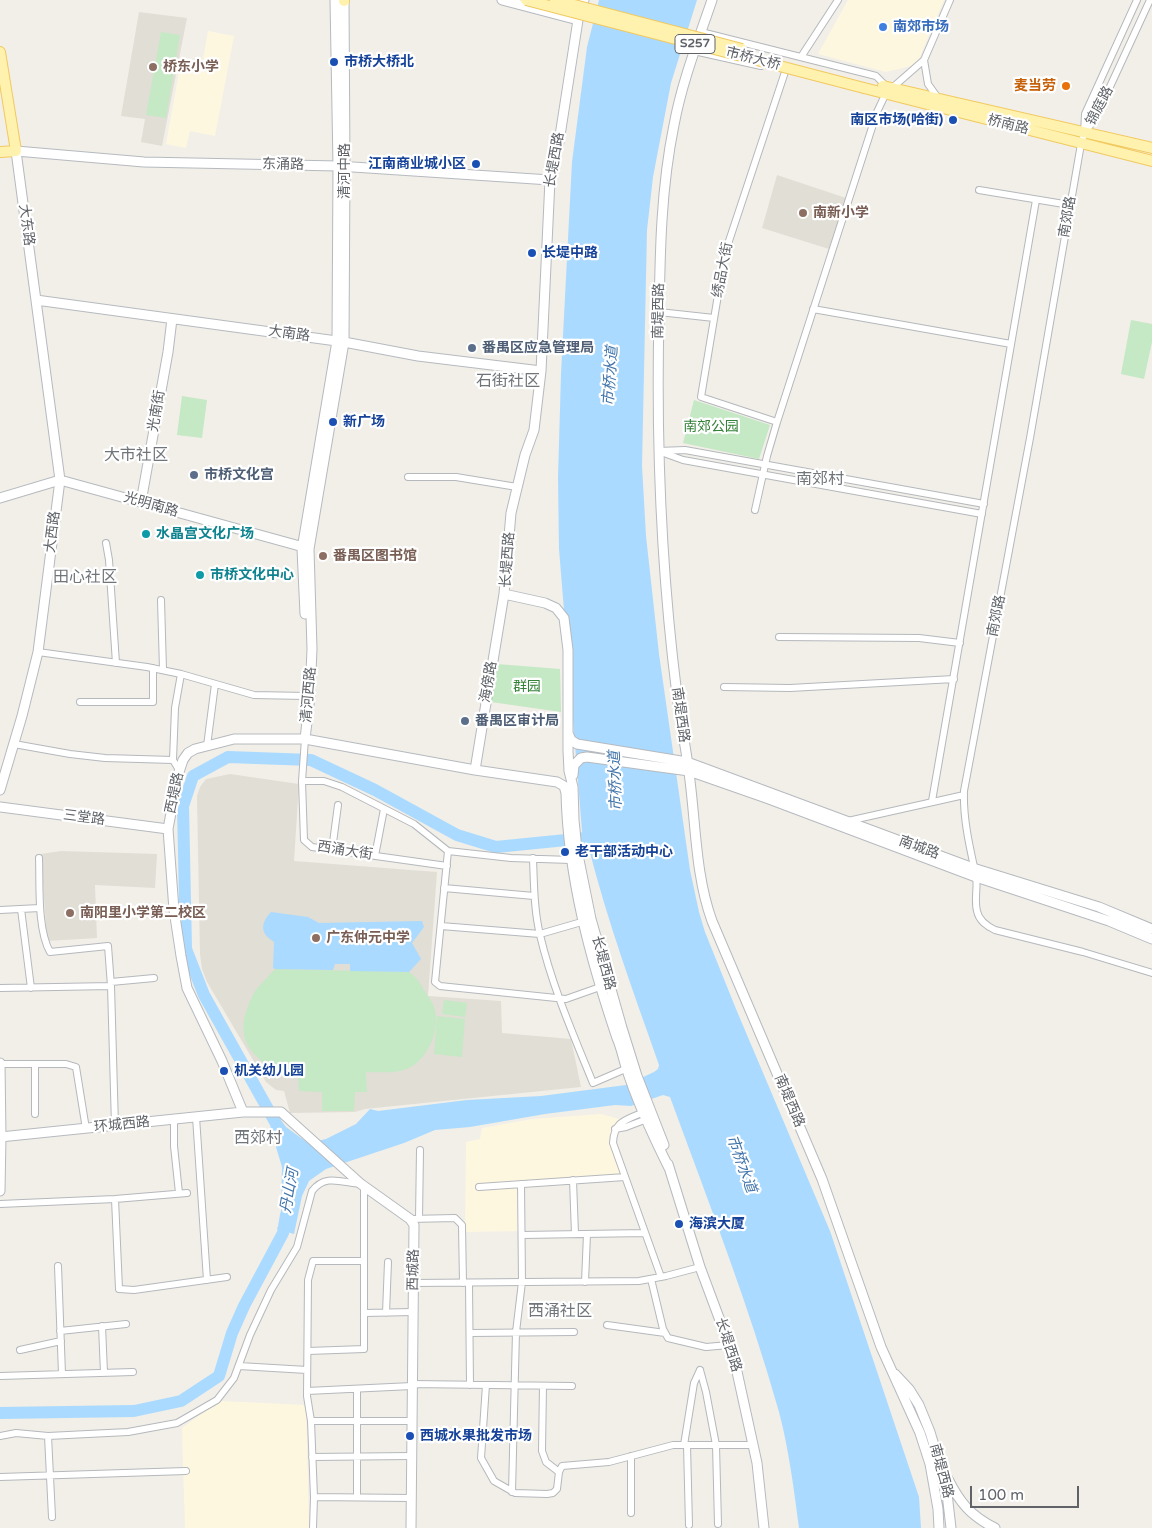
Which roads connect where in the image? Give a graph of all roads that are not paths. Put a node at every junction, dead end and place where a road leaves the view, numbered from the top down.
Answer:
1 (342, 0) edge
2 (502, 0) edge
3 (526, 0) edge
4 (555, 0) edge
5 (583, 0) edge
6 (712, 0) edge
7 (838, 0) edge
8 (950, 0) edge
9 (1137, 0) edge
10 (1150, 0) edge
11 (578, 20) junction
12 (701, 32) junction
13 (694, 51) junction
14 (0, 52) edge
15 (801, 57) junction
16 (924, 60) junction
17 (785, 72) junction
18 (865, 84) junction
19 (888, 89) junction
20 (939, 98) junction
21 (1082, 139) junction
22 (1152, 148) edge
23 (16, 151) junction
24 (0, 152) edge
25 (1152, 161) edge
26 (342, 166) junction
27 (550, 180) junction
28 (980, 190) dead end
29 (1036, 200) junction
30 (1070, 205) junction
31 (36, 300) junction
32 (813, 309) junction
33 (659, 312) junction
34 (172, 318) junction
35 (714, 318) junction
36 (341, 341) junction
37 (1011, 344) junction
38 (541, 371) junction
39 (777, 422) junction
40 (658, 451) junction
41 (765, 464) junction
42 (763, 475) junction
43 (408, 477) dead end
44 (60, 480) junction
45 (517, 486) junction
46 (0, 498) edge
47 (141, 502) junction
48 (984, 504) junction
49 (755, 510) dead end
50 (982, 514) junction
51 (106, 543) dead end
52 (306, 548) junction
53 (504, 594) junction
54 (161, 600) dead end
55 (779, 637) dead end
56 (960, 643) junction
57 (38, 652) junction
58 (116, 663) junction
59 (154, 668) junction
60 (163, 670) junction
61 (181, 674) junction
62 (954, 679) junction
63 (215, 684) junction
64 (724, 687) dead end
65 (306, 696) junction
66 (80, 702) dead end
67 (568, 732) junction
68 (305, 739) junction
69 (684, 739) junction
70 (14, 744) junction
71 (207, 746) junction
72 (659, 757) junction
73 (173, 760) junction
74 (684, 766) junction
75 (571, 767) junction
76 (179, 770) junction
77 (474, 770) junction
78 (302, 781) junction
79 (552, 782) junction
80 (0, 790) edge
81 (964, 795) junction
82 (932, 801) junction
83 (338, 805) dead end
84 (0, 807) edge
85 (384, 809) junction
86 (570, 820) junction
87 (848, 821) junction
88 (168, 829) junction
89 (332, 850) junction
90 (448, 851) junction
91 (573, 854) junction
92 (375, 856) junction
93 (40, 858) dead end
94 (532, 858) junction
95 (447, 866) junction
96 (974, 872) junction
97 (444, 888) junction
98 (534, 896) junction
99 (40, 908) junction
100 (20, 909) junction
101 (0, 910) edge
102 (587, 920) junction
103 (441, 926) junction
104 (1152, 929) edge
105 (540, 934) junction
106 (1152, 939) edge
107 (1152, 973) edge
108 (154, 978) dead end
109 (111, 984) junction
110 (600, 987) junction
111 (0, 988) edge
112 (31, 988) junction
113 (559, 998) junction
114 (0, 1064) edge
115 (35, 1064) junction
116 (630, 1067) junction
117 (243, 1112) junction
118 (645, 1112) junction
119 (35, 1114) dead end
120 (196, 1117) junction
121 (174, 1120) junction
122 (115, 1126) junction
123 (86, 1129) junction
124 (1, 1137) edge
125 (420, 1150) dead end
126 (669, 1168) junction
127 (625, 1177) junction
128 (573, 1180) junction
129 (521, 1184) junction
130 (363, 1185) junction
131 (480, 1186) dead end
132 (0, 1191) edge
133 (180, 1193) junction
134 (187, 1193) dead end
135 (115, 1199) junction
136 (0, 1204) edge
137 (415, 1219) junction
138 (645, 1233) junction
139 (575, 1234) junction
140 (587, 1234) junction
141 (522, 1235) junction
142 (364, 1261) junction
143 (388, 1262) dead end
144 (58, 1266) dead end
145 (700, 1267) junction
146 (227, 1277) dead end
147 (661, 1277) junction
148 (651, 1279) junction
149 (207, 1280) junction
150 (522, 1282) junction
151 (584, 1282) junction
152 (413, 1283) junction
153 (466, 1283) junction
154 (386, 1312) junction
155 (413, 1312) junction
156 (364, 1313) junction
157 (126, 1324) dead end
158 (607, 1325) dead end
159 (102, 1326) junction
160 (60, 1331) junction
161 (516, 1332) junction
162 (574, 1332) dead end
163 (470, 1333) junction
164 (665, 1333) junction
165 (61, 1341) junction
166 (729, 1345) junction
167 (20, 1350) dead end
168 (308, 1351) junction
169 (239, 1366) junction
170 (890, 1368) junction
171 (307, 1370) junction
172 (133, 1372) dead end
173 (104, 1373) junction
174 (62, 1374) junction
175 (0, 1376) edge
176 (412, 1385) junction
177 (470, 1385) junction
178 (486, 1385) junction
179 (514, 1385) junction
180 (543, 1386) junction
181 (572, 1386) dead end
182 (357, 1390) junction
183 (308, 1392) junction
184 (412, 1420) junction
185 (357, 1421) junction
186 (311, 1422) junction
187 (0, 1436) edge
188 (48, 1436) junction
189 (753, 1444) junction
190 (685, 1445) junction
191 (716, 1445) junction
192 (357, 1456) junction
193 (411, 1456) junction
194 (631, 1456) junction
195 (312, 1457) junction
196 (940, 1463) junction
197 (186, 1471) dead end
198 (559, 1472) junction
199 (50, 1476) junction
200 (0, 1477) edge
201 (512, 1492) junction
202 (314, 1497) junction
203 (357, 1497) junction
204 (411, 1498) junction
205 (631, 1513) dead end
206 (52, 1517) dead end
207 (718, 1524) dead end
208 (689, 1525) dead end
209 (313, 1528) edge
210 (411, 1528) edge
211 (764, 1528) edge
212 (939, 1528) edge
213 (951, 1528) edge
214 (995, 1528) edge

1 - 26 street, 清河中路
2 - 11 street
3 - 18 main road, 市桥大桥 / S257, bridge
4 - 18 main road, 市桥大桥 / S257, bridge
5 - 11 street, 长堤西路
6 - 12 street, 南堤西路
7 - 15 street
8 - 16 street
9 - 21 street, 锦庭路
10 - 21 street, 锦庭路
11 - 27 street, 长堤西路
12 - 13 street, 南堤西路
12 - 15 street
13 - 17 street
13 - 33 street, 南堤西路
14 - 23 main road
15 - 19 street
16 - 19 street
16 - 20 street
17 - 19 street
17 - 35 street, 绣品大街
18 - 19 main road, 桥南路 / S257
19 - 20 main road, 桥南路 / S257
19 - 21 main road, 桥南路 / S257
19 - 32 street
20 - 21 main road, 桥南路 / S257
21 - 22 main road, 桥南路 / S257
21 - 25 main road, 桥南路 / S257
21 - 30 street, 南郊路
23 - 24 main road
23 - 26 street, 东涌路
23 - 31 street, 大东路
26 - 27 street, 东涌路
26 - 36 street, 清河中路
27 - 38 street, 长堤西路
28 - 29 street
29 - 30 street
29 - 37 street
30 - 81 street, 南郊路
31 - 34 street, 大南路
31 - 44 street, 大西路
32 - 37 street
32 - 39 street
33 - 35 street
33 - 40 street, 南堤西路
34 - 36 street, 大南路
34 - 47 street, 光南街
35 - 39 street, 绣品大街
36 - 38 street, 大南路
36 - 52 street, 清河西路
37 - 48 street
38 - 45 street, 长堤西路
39 - 41 street
40 - 41 street
40 - 42 street
40 - 69 street, 南堤西路
41 - 42 street
41 - 48 street
42 - 49 street
42 - 50 street
43 - 45 street
44 - 46 street
44 - 47 street, 光明南路
44 - 57 street, 大西路
45 - 53 street, 长堤西路
47 - 52 street, 光明南路
48 - 50 street
50 - 56 street
51 - 58 street
52 - 65 street, 清河西路
52 - 68 street, 清河西路
53 - 67 street, 长堤西路
53 - 77 street, 海傍路
54 - 60 street
55 - 56 street
56 - 62 street
57 - 58 street
57 - 70 street, 大西路
58 - 59 street
59 - 60 street
59 - 66 street
60 - 61 street
61 - 63 street
61 - 73 street
62 - 64 street
62 - 82 street
63 - 65 street
63 - 71 street
65 - 68 street, 清河西路
67 - 72 street
67 - 75 street, 长堤西路
68 - 71 street, 西堤路
68 - 77 street, 西堤路
68 - 78 street, 西涌大街
69 - 72 street
69 - 74 street, 南堤西路
70 - 73 street
70 - 80 street, 大西路
71 - 76 street, 西堤路
72 - 74 street
73 - 76 street
74 - 75 street
74 - 87 street, 南城路
74 - 96 street, 南城路
74 - 170 street, 南堤西路
75 - 79 street
75 - 86 street, 长堤西路
76 - 88 street, 西堤路
77 - 79 street, 西堤路
78 - 85 street
78 - 89 street, 西涌大街
79 - 86 street, 长堤西路
81 - 82 street
81 - 96 street, 南郊路
82 - 87 street
83 - 89 street
84 - 88 street, 三堂路
85 - 90 street
85 - 92 street
86 - 91 street, 长堤西路
87 - 96 street, 南城路
88 - 117 street, 西堤路
89 - 92 street, 西涌大街
90 - 94 street
90 - 95 street
91 - 94 street
91 - 102 street, 长堤西路
92 - 95 street, 西涌大街
93 - 99 street
94 - 98 street
95 - 97 street
96 - 104 street, 南城路
96 - 106 street, 南城路
96 - 107 street, 南郊路
97 - 98 street
97 - 103 street
98 - 105 street
99 - 100 street
99 - 109 street
100 - 101 street
100 - 112 street
102 - 105 street
102 - 110 street, 长堤西路
102 - 116 street, 长堤西路
103 - 105 street
103 - 113 street
105 - 113 street
108 - 109 street
109 - 112 street
109 - 122 street
110 - 113 street
110 - 116 street, 长堤西路
111 - 112 street
113 - 116 street
114 - 115 street
114 - 124 street
115 - 119 street
115 - 123 street
116 - 118 street, 长堤西路
117 - 120 street, 环城西路
117 - 130 street
118 - 126 street, 长堤西路
118 - 126 street, 长堤西路
118 - 127 street
120 - 121 street, 环城西路
120 - 149 street
121 - 122 street, 环城西路
121 - 133 street
122 - 123 street, 环城西路
123 - 124 street, 环城西路
124 - 132 street
125 - 137 street
126 - 145 street, 长堤西路
127 - 128 street
127 - 138 street
128 - 129 street
128 - 139 street
129 - 131 street
129 - 141 street
130 - 137 street
130 - 142 street
130 - 169 street
133 - 134 street
133 - 135 street
135 - 136 street
135 - 149 street
137 - 152 street, 西城路
137 - 153 street
138 - 140 street
138 - 147 street
139 - 140 street
139 - 141 street
140 - 151 street
141 - 150 street
142 - 156 street
142 - 168 street
143 - 154 street
144 - 160 street
145 - 147 street
145 - 166 street, 长堤西路
146 - 149 street
147 - 148 street
148 - 151 street
148 - 164 street
150 - 151 street
150 - 153 street
150 - 161 street
152 - 153 street
152 - 155 street, 西城路
153 - 163 street
154 - 155 street
154 - 156 street
155 - 176 street, 西城路
156 - 168 street
157 - 159 street
158 - 164 street
159 - 160 street
159 - 173 street
160 - 165 street
161 - 162 street
161 - 163 street
161 - 179 street
163 - 177 street
164 - 166 street
165 - 167 street
165 - 174 street
166 - 189 street, 长堤西路
168 - 171 street
169 - 171 street
169 - 188 street
170 - 196 street, 南堤西路
170 - 212 street, 南堤西路
171 - 183 street
172 - 173 street
173 - 174 street
174 - 175 street
176 - 177 street
176 - 182 street
176 - 184 street, 西城路
177 - 178 street
178 - 179 street
178 - 201 street
179 - 180 street
179 - 201 street
180 - 181 street
180 - 198 street
182 - 183 street
182 - 185 street
183 - 186 street
184 - 185 street
184 - 193 street, 西城路
185 - 186 street
185 - 192 street
186 - 195 street
187 - 188 street
188 - 199 street
189 - 191 street
189 - 211 street, 长堤西路
190 - 191 street
190 - 191 street
190 - 194 street
190 - 208 street
191 - 207 street
192 - 193 street
192 - 195 street
192 - 203 street
193 - 204 street, 西城路
194 - 198 street
194 - 205 street
195 - 202 street
196 - 213 street, 南堤西路
196 - 214 street
197 - 199 street
198 - 201 street
199 - 200 street
199 - 206 street
202 - 203 street
202 - 209 street
203 - 204 street
204 - 210 street, 西城路

